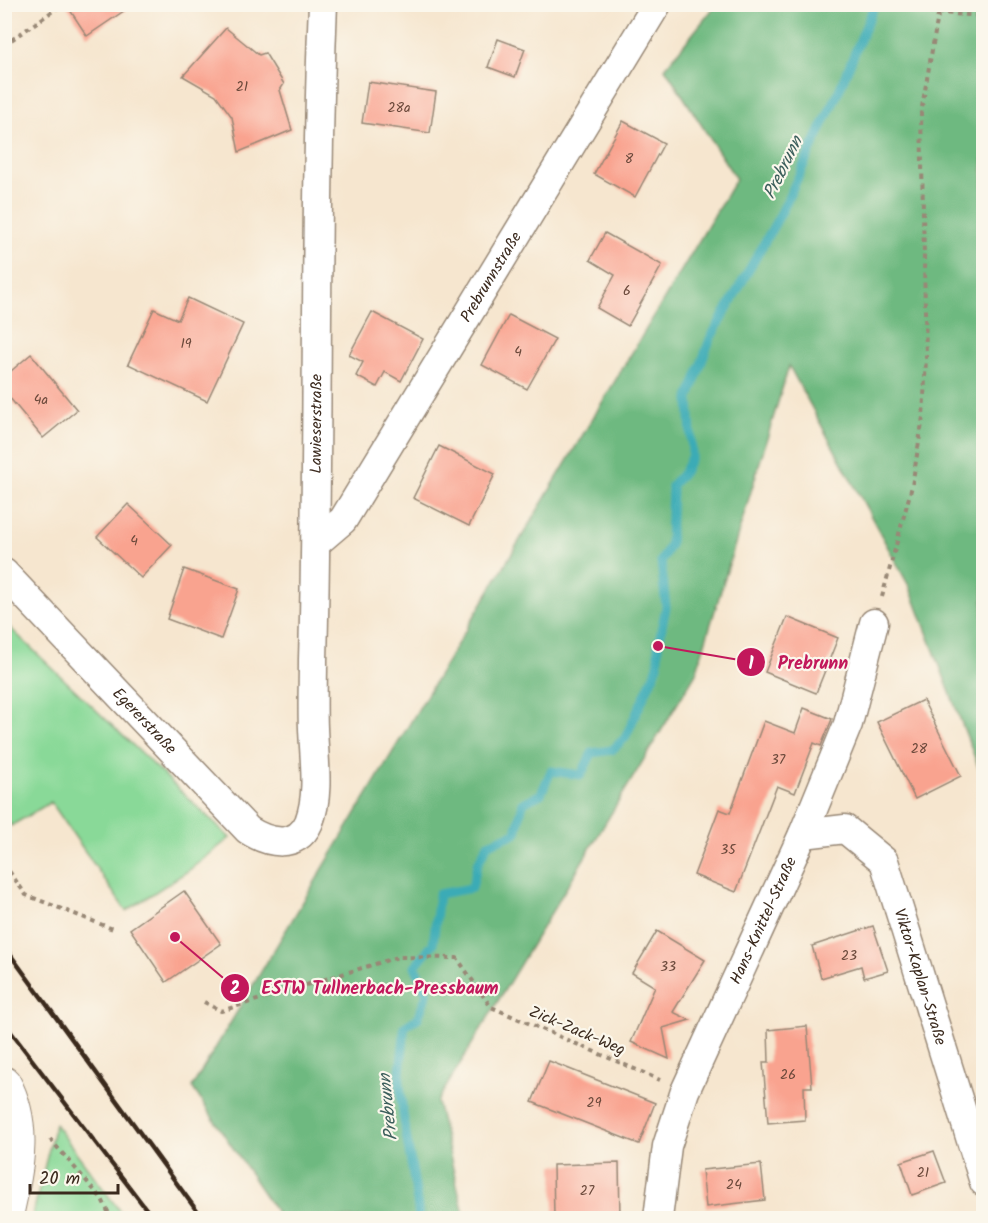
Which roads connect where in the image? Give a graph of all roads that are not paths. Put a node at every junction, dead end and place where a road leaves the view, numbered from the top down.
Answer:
1 (323, 4) edge
2 (657, 4) edge
3 (316, 543) junction
4 (4, 573) edge
5 (874, 623) road end
6 (803, 834) junction
7 (296, 838) joint
8 (4, 1083) edge
9 (984, 1182) edge
10 (6, 1218) edge
11 (658, 1218) edge

1 - 3 street, Lawieserstraße
2 - 3 street, Prebrunnstraße
3 - 7 street, Lawieserstraße
4 - 7 street, Egererstraße
5 - 6 street, Hans-Knittel-Straße
6 - 9 street, Viktor-Kaplan-Straße
6 - 11 street, Hans-Knittel-Straße
8 - 10 street

